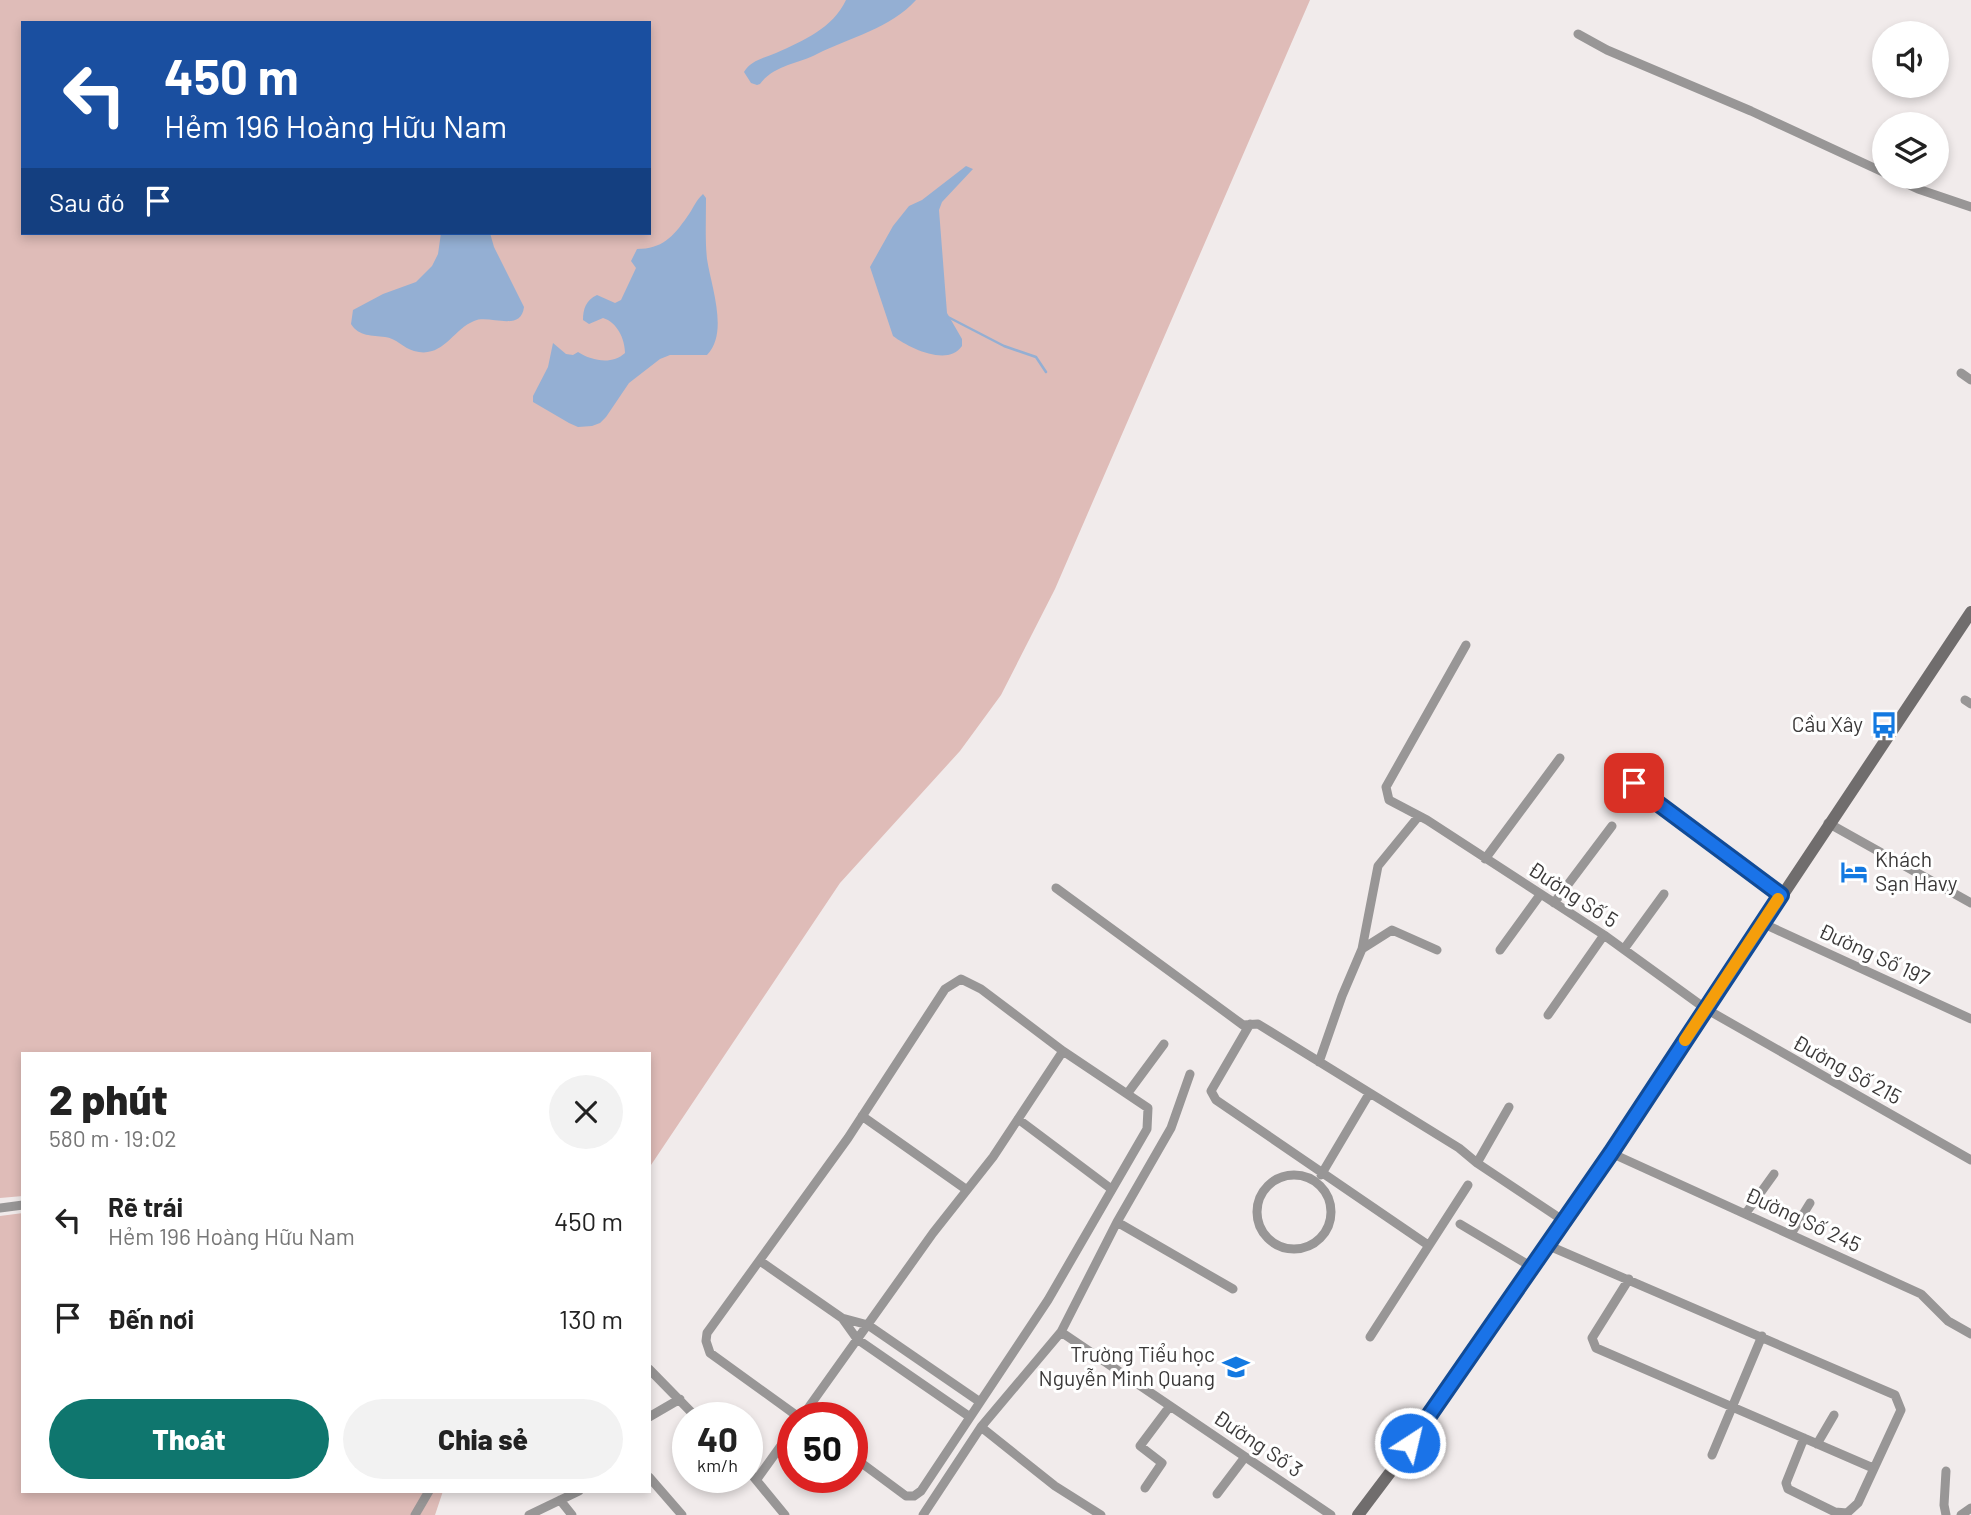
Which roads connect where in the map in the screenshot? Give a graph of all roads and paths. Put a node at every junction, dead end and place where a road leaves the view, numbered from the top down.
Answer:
1 (1578, 34) dead end
2 (1872, 167) edge
3 (1924, 189) edge
4 (1971, 207) edge
5 (1961, 373) dead end
6 (1971, 380) edge
7 (1971, 612) edge
8 (1466, 645) dead end
9 (1560, 758) dead end
10 (1634, 783) dead end
11 (1418, 817) junction
12 (1828, 823) junction
13 (1612, 827) dead end
14 (1485, 859) junction
15 (1056, 888) dead end
16 (1664, 894) dead end
17 (1540, 895) junction
18 (1781, 895) junction
19 (1554, 903) junction
20 (1971, 903) edge
21 (1762, 923) junction
22 (1604, 935) junction
23 (1362, 949) junction
24 (1625, 949) junction
25 (1437, 950) dead end
26 (1500, 950) dead end
27 (1706, 1009) junction
28 (1548, 1015) dead end
29 (1971, 1019) edge
30 (1251, 1024) junction
31 (1164, 1044) dead end
32 (1063, 1051) junction
33 (1319, 1062) junction
34 (1190, 1074) dead end
35 (1127, 1094) junction
36 (1369, 1094) junction
37 (1509, 1107) dead end
38 (862, 1116) junction
39 (1018, 1119) junction
40 (1611, 1153) junction
41 (1971, 1160) edge
42 (1477, 1163) junction
43 (1322, 1172) junction
44 (1774, 1174) dead end
45 (1317, 1183) junction
46 (1468, 1185) dead end
47 (1110, 1188) junction
48 (967, 1190) junction
49 (1810, 1203) dead end
50 (21, 1205) edge
51 (0, 1208) edge
52 (1746, 1213) junction
53 (1564, 1221) junction
54 (1117, 1222) junction
55 (1460, 1223) dead end
56 (1791, 1234) junction
57 (1428, 1245) junction
58 (1548, 1245) junction
59 (760, 1261) junction
60 (1532, 1267) junction
61 (1629, 1279) junction
62 (1233, 1289) dead end
63 (842, 1318) junction
64 (868, 1325) junction
65 (1061, 1332) junction
66 (1971, 1334) edge
67 (1762, 1336) junction
68 (1370, 1337) dead end
69 (857, 1339) junction
70 (651, 1371) edge
71 (680, 1399) junction
72 (683, 1402) edge
73 (779, 1402) edge
74 (812, 1402) edge
75 (980, 1402) junction
76 (1170, 1406) junction
77 (1732, 1406) junction
78 (1834, 1415) dead end
79 (651, 1416) edge
80 (970, 1417) junction
81 (981, 1427) junction
82 (1804, 1438) junction
83 (1818, 1444) junction
84 (777, 1451) edge
85 (1712, 1455) dead end
86 (1245, 1457) junction
87 (868, 1468) edge
88 (1873, 1468) junction
89 (763, 1471) edge
90 (1946, 1471) dead end
91 (651, 1479) edge
92 (763, 1487) edge
93 (1145, 1488) dead end
94 (428, 1493) edge
95 (575, 1493) edge
96 (1217, 1494) dead end
97 (560, 1500) junction
98 (1971, 1508) edge
99 (927, 1514) edge
100 (415, 1515) edge
101 (529, 1515) edge
102 (572, 1515) edge
103 (682, 1515) edge
104 (785, 1515) edge
105 (1101, 1515) edge
106 (1331, 1515) edge
107 (1357, 1515) edge
108 (1946, 1515) edge
109 (1961, 1515) edge

1 - 2 street
3 - 4 street
5 - 6 street
7 - 12 main road
8 - 11 street, Đường Số 5
9 - 14 street
10 - 18 street
11 - 14 street, Đường Số 5
11 - 23 street
12 - 18 main road
12 - 20 street
13 - 19 street
14 - 17 street, Đường Số 5
15 - 30 street
16 - 24 street
17 - 19 street, Đường Số 5
17 - 26 street
18 - 21 main road
19 - 22 street, Đường Số 5
21 - 27 main road
21 - 29 street, Đường Số 197
22 - 24 street, Đường Số 5
22 - 28 street
23 - 25 street
23 - 33 street
24 - 27 street, Đường Số 5
27 - 40 main road
27 - 41 street, Đường Số 215
30 - 33 street
30 - 43 street
31 - 35 street
32 - 35 street
32 - 38 street
32 - 39 street
33 - 36 street
34 - 54 street
35 - 47 street
36 - 42 street
36 - 43 street
37 - 42 street
38 - 48 street
38 - 59 street
39 - 47 street
39 - 48 street
40 - 52 street, Đường Số 245
40 - 53 main road
42 - 53 street
43 - 45 street
43 - 57 street
44 - 52 street
45 - 45 street
46 - 57 street
47 - 75 street
48 - 64 street
49 - 56 street
50 - 51 street
52 - 56 street, Đường Số 245
53 - 58 main road
54 - 62 street
54 - 65 street
55 - 60 street
56 - 66 street, Đường Số 245
57 - 68 street
58 - 60 main road
58 - 61 street
59 - 63 street
59 - 73 street
60 - 107 main road
61 - 67 street
61 - 77 street
63 - 64 street
63 - 69 street
64 - 69 street
64 - 75 street
65 - 76 street, Đường Số 3
65 - 81 street
67 - 77 street
67 - 88 street
69 - 74 street
69 - 80 street
70 - 71 street
71 - 72 street
71 - 79 street
75 - 80 street
76 - 86 street, Đường Số 3
76 - 93 street
77 - 82 street
77 - 85 street
78 - 83 street
80 - 87 street
81 - 99 street
81 - 105 street
82 - 83 street
82 - 88 street
83 - 88 street
84 - 89 street
86 - 96 street
86 - 106 street, Đường Số 3
90 - 108 street
91 - 103 street
92 - 104 street
94 - 100 street
95 - 97 street
97 - 101 street
97 - 102 street
98 - 109 street

